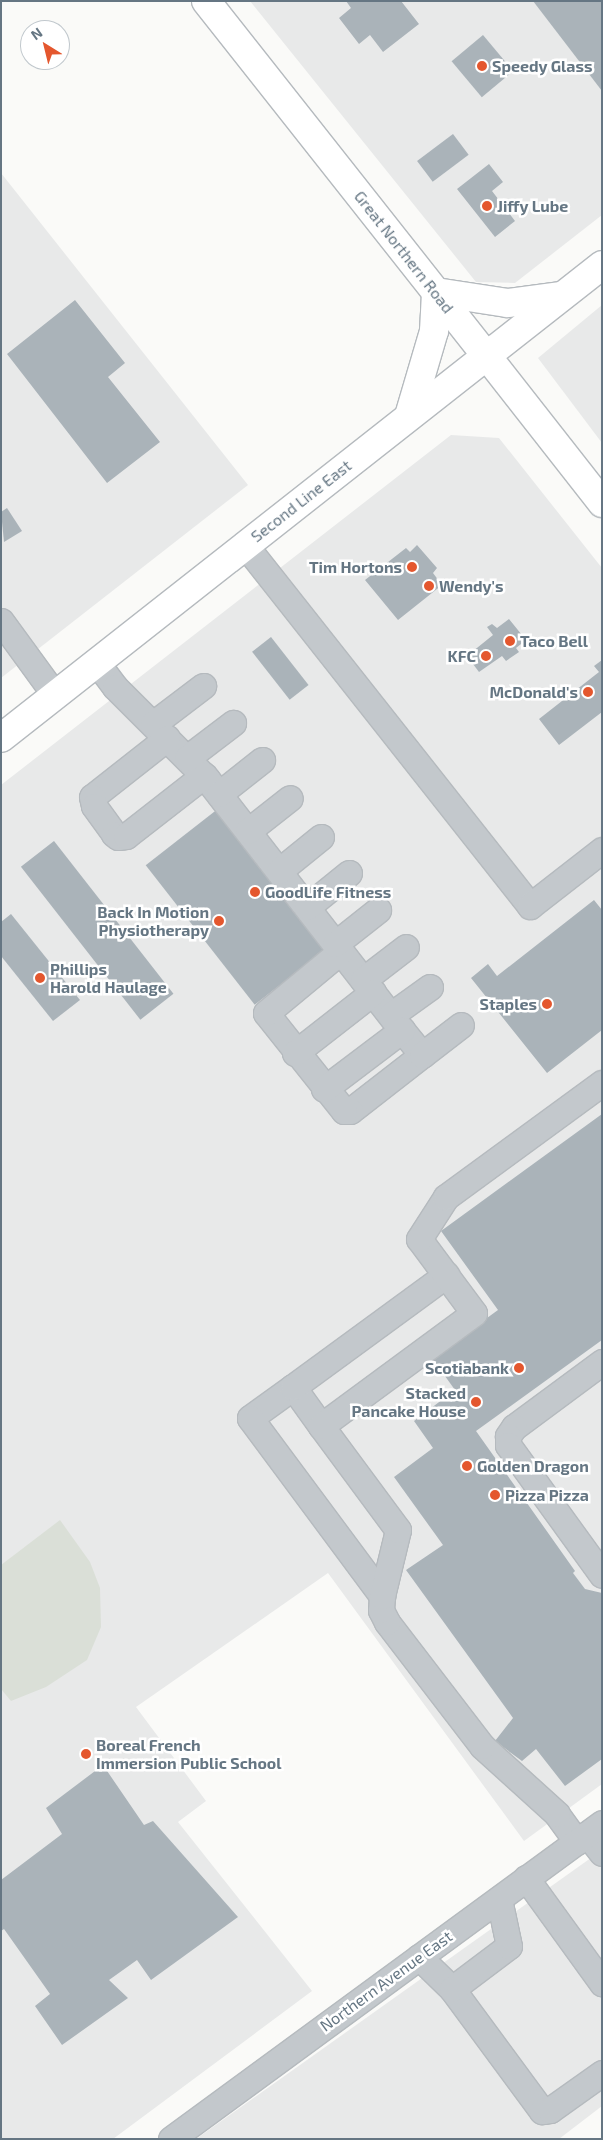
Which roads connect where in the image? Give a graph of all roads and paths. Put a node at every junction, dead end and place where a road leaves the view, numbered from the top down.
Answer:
1 (206, 1) edge
2 (602, 265) edge
3 (436, 292) junction
4 (563, 295) junction
5 (486, 355) junction
6 (409, 416) junction
7 (602, 503) edge
8 (245, 545) junction
9 (1, 621) edge
10 (96, 663) junction
11 (203, 686) dead end
12 (55, 695) junction
13 (233, 723) dead end
14 (160, 731) junction
15 (1, 738) edge
16 (262, 760) dead end
17 (203, 776) junction
18 (290, 798) dead end
19 (248, 830) junction
20 (322, 837) dead end
21 (602, 850) edge
22 (279, 871) junction
23 (349, 873) dead end
24 (307, 907) junction
25 (378, 910) dead end
26 (406, 947) dead end
27 (338, 948) junction
28 (368, 986) junction
29 (430, 987) dead end
30 (397, 1022) junction
31 (461, 1025) dead end
32 (295, 1052) junction
33 (422, 1055) junction
34 (602, 1083) edge
35 (324, 1089) junction
36 (446, 1275) junction
37 (602, 1362) edge
38 (293, 1388) junction
39 (321, 1426) junction
40 (602, 1575) edge
41 (382, 1596) junction
42 (592, 1838) edge
43 (526, 1878) junction
44 (499, 1899) junction
45 (419, 1957) junction
46 (602, 1983) edge
47 (452, 1989) junction
48 (602, 2073) edge
49 (171, 2139) edge

1 - 3 main road, Great Northern Road
2 - 4 main road, Second Line East
3 - 4 main road
3 - 5 main road, Great Northern Road
3 - 6 main road
4 - 5 main road, Second Line East
5 - 6 main road, Second Line East
5 - 7 main road, Great Northern Road
6 - 8 main road, Second Line East
8 - 10 main road, Second Line East
8 - 21 street
9 - 12 street
10 - 12 main road, Second Line East
10 - 14 street
11 - 14 street
12 - 15 main road, Second Line East
13 - 17 street
14 - 17 street
14 - 17 street
16 - 17 street
17 - 19 street
18 - 19 street
19 - 22 street
20 - 22 street
22 - 24 street
23 - 24 street
24 - 27 street
25 - 27 street
26 - 28 street
27 - 28 street
27 - 32 street
28 - 30 street
28 - 32 street
29 - 30 street
30 - 33 street
30 - 35 street
31 - 33 street
32 - 35 street
33 - 35 street
34 - 36 street
36 - 38 street
36 - 39 street
37 - 40 street
38 - 39 street
38 - 41 street
39 - 41 street
41 - 42 street
42 - 43 street, Northern Avenue East
43 - 44 street, Northern Avenue East
43 - 46 street
44 - 45 street, Northern Avenue East
44 - 47 street
45 - 47 street
45 - 49 street, Northern Avenue East
47 - 48 street

